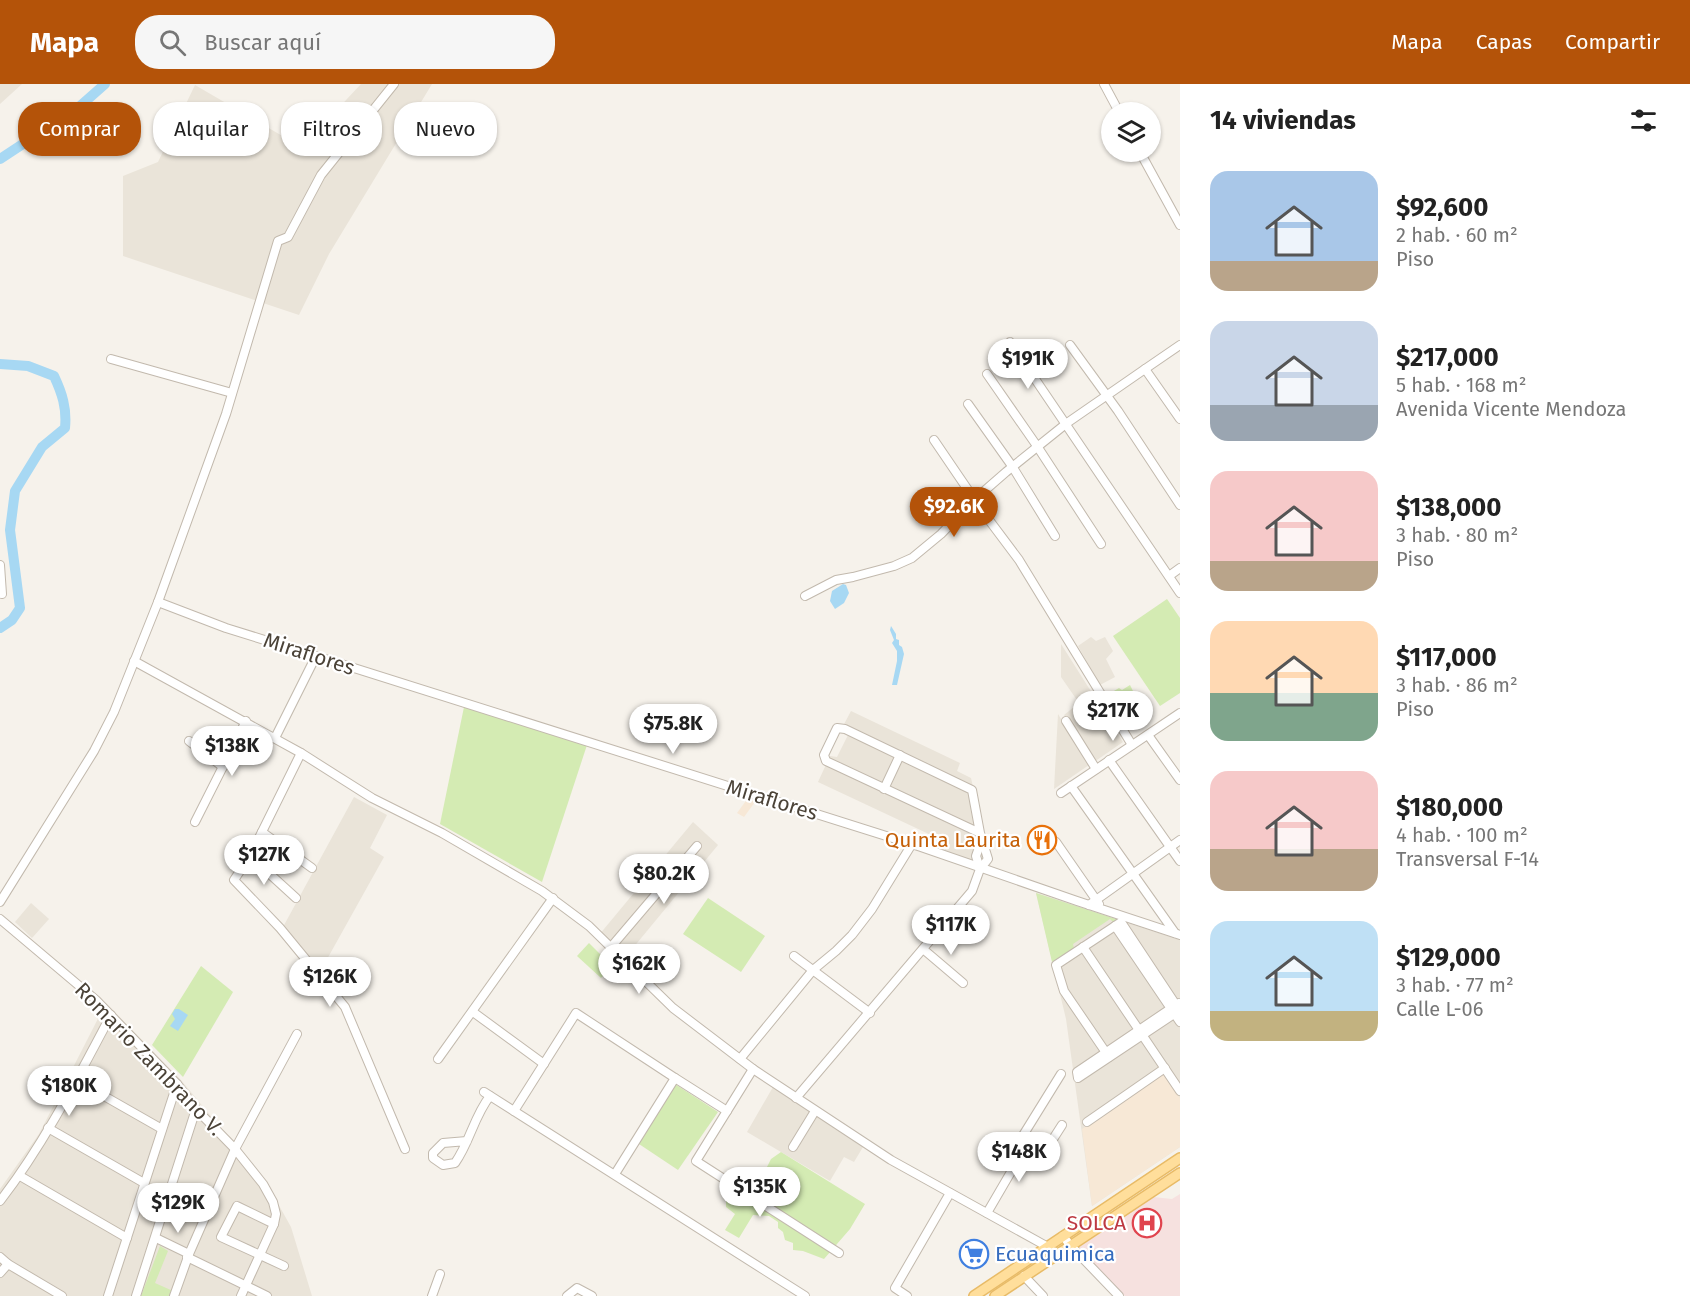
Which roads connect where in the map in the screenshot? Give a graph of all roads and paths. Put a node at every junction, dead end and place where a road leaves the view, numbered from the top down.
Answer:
1 (394, 84) edge
2 (1104, 84) edge
3 (1114, 102) edge
4 (1145, 162) edge
5 (1180, 225) edge
6 (1010, 342) dead end
7 (1070, 345) dead end
8 (1180, 345) edge
9 (111, 359) dead end
10 (1145, 369) junction
11 (987, 374) dead end
12 (232, 393) junction
13 (1106, 396) junction
14 (968, 404) dead end
15 (1180, 419) edge
16 (1067, 423) junction
17 (934, 440) dead end
18 (1037, 446) junction
19 (1012, 466) junction
20 (975, 499) junction
21 (1180, 505) edge
22 (1055, 536) dead end
23 (1101, 544) dead end
24 (0, 565) edge
25 (1180, 568) edge
26 (1169, 576) junction
27 (1180, 592) edge
28 (2, 594) dead end
29 (805, 596) dead end
30 (158, 602) junction
31 (316, 656) junction
32 (134, 661) junction
33 (1180, 712) edge
34 (246, 721) junction
35 (1066, 721) dead end
36 (1148, 735) junction
37 (275, 738) junction
38 (189, 741) dead end
39 (1132, 745) junction
40 (301, 753) junction
41 (900, 755) junction
42 (1109, 760) junction
43 (223, 767) junction
44 (1096, 769) junction
45 (1180, 780) edge
46 (1071, 786) junction
47 (884, 789) junction
48 (1061, 793) dead end
49 (195, 822) dead end
50 (262, 832) junction
51 (981, 836) junction
52 (1180, 840) edge
53 (1056, 842) dead end
54 (912, 844) junction
55 (697, 846) dead end
56 (1170, 847) junction
57 (250, 856) junction
58 (1180, 861) edge
59 (312, 868) dead end
60 (980, 868) junction
61 (1133, 873) junction
62 (296, 898) dead end
63 (553, 898) junction
64 (1097, 900) junction
65 (0, 902) edge
66 (1089, 905) junction
67 (1104, 910) junction
68 (0, 919) edge
69 (1178, 934) edge
70 (1083, 947) junction
71 (611, 948) junction
72 (923, 949) junction
73 (794, 956) dead end
74 (813, 970) junction
75 (963, 983) dead end
76 (1177, 1009) edge
77 (473, 1012) junction
78 (870, 1013) junction
79 (111, 1016) junction
80 (1180, 1022) edge
81 (1141, 1032) junction
82 (297, 1034) dead end
83 (438, 1059) dead end
84 (740, 1059) junction
85 (544, 1064) junction
86 (1165, 1068) junction
87 (753, 1069) junction
88 (1061, 1074) dead end
89 (675, 1078) junction
90 (76, 1080) junction
91 (177, 1084) junction
92 (1180, 1091) edge
93 (796, 1098) junction
94 (196, 1109) junction
95 (514, 1111) junction
96 (727, 1111) junction
97 (815, 1111) junction
98 (1086, 1122) dead end
99 (1062, 1125) dead end
100 (48, 1128) junction
101 (162, 1129) junction
102 (466, 1141) dead end
103 (1029, 1141) junction
104 (793, 1147) dead end
105 (235, 1149) junction
106 (405, 1149) dead end
107 (1180, 1158) edge
108 (1180, 1173) edge
109 (615, 1174) junction
110 (20, 1176) junction
111 (144, 1183) junction
112 (950, 1192) junction
113 (0, 1201) edge
114 (987, 1213) junction
115 (274, 1224) junction
116 (1064, 1236) junction
117 (127, 1238) junction
118 (156, 1238) junction
119 (1070, 1245) junction
120 (1048, 1247) junction
121 (839, 1253) dead end
122 (260, 1255) junction
123 (188, 1256) junction
124 (0, 1257) edge
125 (8, 1264) junction
126 (284, 1266) dead end
127 (0, 1273) edge
128 (440, 1274) dead end
129 (1024, 1276) junction
130 (245, 1286) junction
131 (792, 1293) edge
132 (62, 1296) edge
133 (108, 1296) edge
134 (136, 1296) edge
135 (174, 1296) edge
136 (241, 1296) edge
137 (267, 1296) edge
138 (432, 1296) edge
139 (567, 1296) edge
140 (592, 1296) edge
141 (805, 1296) edge
142 (907, 1296) edge
143 (974, 1296) edge
144 (995, 1296) edge
145 (1043, 1296) edge
146 (1119, 1296) edge

1 - 12 street
2 - 3 street
4 - 5 street
6 - 16 street
7 - 13 street
8 - 10 street
9 - 12 street
10 - 13 street
10 - 15 street
11 - 18 street
12 - 30 street
13 - 16 street
13 - 21 street
14 - 19 street
16 - 18 street
16 - 26 street
17 - 20 street
18 - 19 street
18 - 23 street
19 - 20 street
19 - 22 street
20 - 29 street
20 - 39 street
24 - 28 street
25 - 26 street
26 - 27 street
30 - 31 street, Miraflores
30 - 32 street
31 - 37 street
31 - 54 street, Miraflores
32 - 34 street
32 - 65 street
33 - 36 street
34 - 37 street
34 - 43 street
35 - 44 street
36 - 39 street
36 - 45 street
37 - 40 street
38 - 43 street
39 - 42 street
40 - 50 street
40 - 63 street
41 - 47 street
41 - 47 street
41 - 51 street
42 - 44 street
42 - 56 street
43 - 49 street
44 - 46 street
46 - 48 street
46 - 61 street
47 - 51 street
50 - 57 street
50 - 59 street
51 - 60 street
52 - 56 street
53 - 64 street
54 - 60 street, Miraflores
54 - 74 street
55 - 71 street
56 - 58 street
56 - 61 street
57 - 62 street
57 - 106 street
60 - 66 street, Miraflores
60 - 72 street
61 - 64 street
61 - 69 street
63 - 71 street
63 - 77 street
64 - 66 street
64 - 67 street
66 - 67 street, Miraflores
67 - 69 street, Miraflores
68 - 79 street, Romario Zambrano V.
70 - 76 street
70 - 81 street
70 - 81 street
71 - 84 street
72 - 75 street
72 - 78 street
73 - 74 street
74 - 78 street
74 - 84 street
76 - 80 street
76 - 81 street
77 - 83 street
77 - 85 street
78 - 93 street
79 - 90 street
79 - 91 street, Romario Zambrano V.
81 - 86 street
82 - 105 street
84 - 87 street
85 - 89 street
85 - 95 street
86 - 92 street
86 - 98 street
87 - 93 street
87 - 96 street
88 - 103 street
89 - 96 street
89 - 109 street
90 - 100 street
90 - 101 street
91 - 94 street, Romario Zambrano V.
91 - 101 street
93 - 97 street
94 - 105 street, Romario Zambrano V.
94 - 118 street
95 - 102 street
95 - 109 street
96 - 121 street
97 - 104 street
97 - 112 street
99 - 103 street
100 - 110 street
100 - 111 street
101 - 111 street
103 - 114 street
105 - 115 street, Romario Zambrano V.
105 - 123 street
107 - 116 main road
108 - 119 main road
109 - 131 street
110 - 113 street
110 - 117 street
111 - 117 street
112 - 114 street
112 - 142 street
114 - 120 street
115 - 122 street
115 - 122 street
116 - 119 street
116 - 120 main road
117 - 133 street
118 - 123 street
118 - 134 street
119 - 129 main road
119 - 146 street
120 - 143 main road
122 - 126 street
122 - 130 street
123 - 130 street
123 - 135 street
124 - 125 street
125 - 127 street
125 - 132 street
128 - 138 street
129 - 144 main road
129 - 145 street
130 - 136 street
130 - 137 street
131 - 141 street
139 - 140 street

